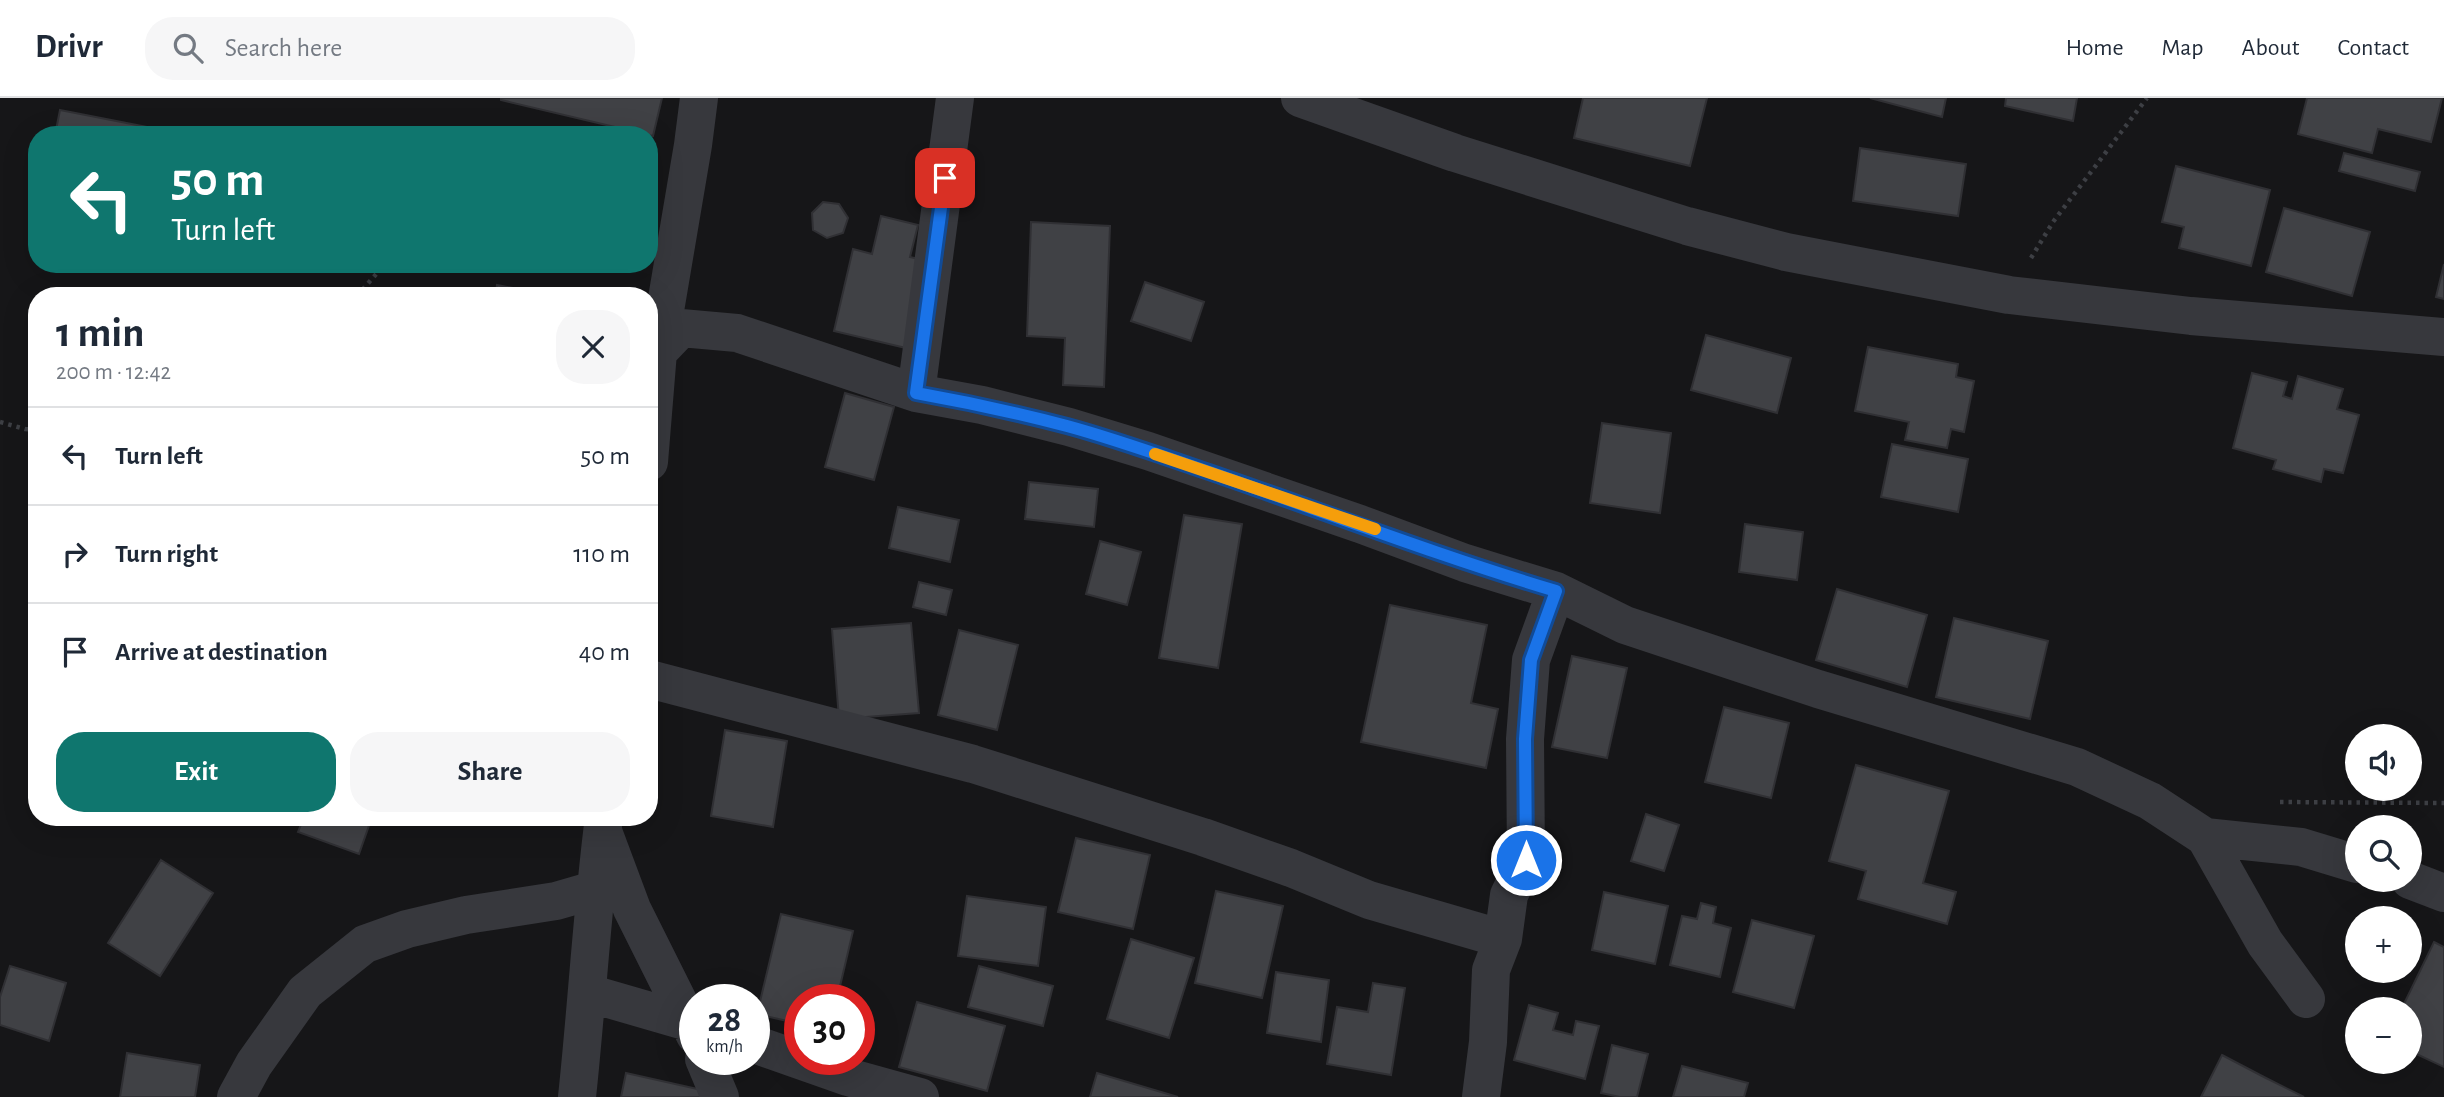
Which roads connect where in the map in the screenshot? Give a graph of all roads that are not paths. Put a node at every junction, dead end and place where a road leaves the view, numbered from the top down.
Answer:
1 (699, 98) edge
2 (955, 98) edge
3 (1300, 98) edge
4 (2444, 337) edge
5 (658, 352) joint
6 (916, 393) junction
7 (1556, 591) junction
8 (658, 682) edge
9 (603, 826) edge
10 (604, 826) edge
11 (2205, 837) junction
12 (2345, 860) edge
13 (2422, 885) edge
14 (594, 890) junction
15 (2444, 893) edge
16 (1503, 939) junction
17 (588, 993) junction
18 (2306, 999) dead end
19 (679, 1000) edge
20 (679, 1022) edge
21 (770, 1050) edge
22 (711, 1075) edge
23 (910, 1096) edge
24 (236, 1097) edge
25 (578, 1097) edge
26 (720, 1097) edge
27 (1481, 1097) edge

1 - 5 street
2 - 6 street
3 - 4 street
5 - 6 street
6 - 7 street
7 - 11 street
7 - 16 street
8 - 16 street
9 - 14 street
10 - 19 street
11 - 12 street
11 - 18 street
13 - 15 street
14 - 17 street
14 - 24 street
16 - 27 street
17 - 20 street
17 - 25 street
21 - 23 street
22 - 26 street

